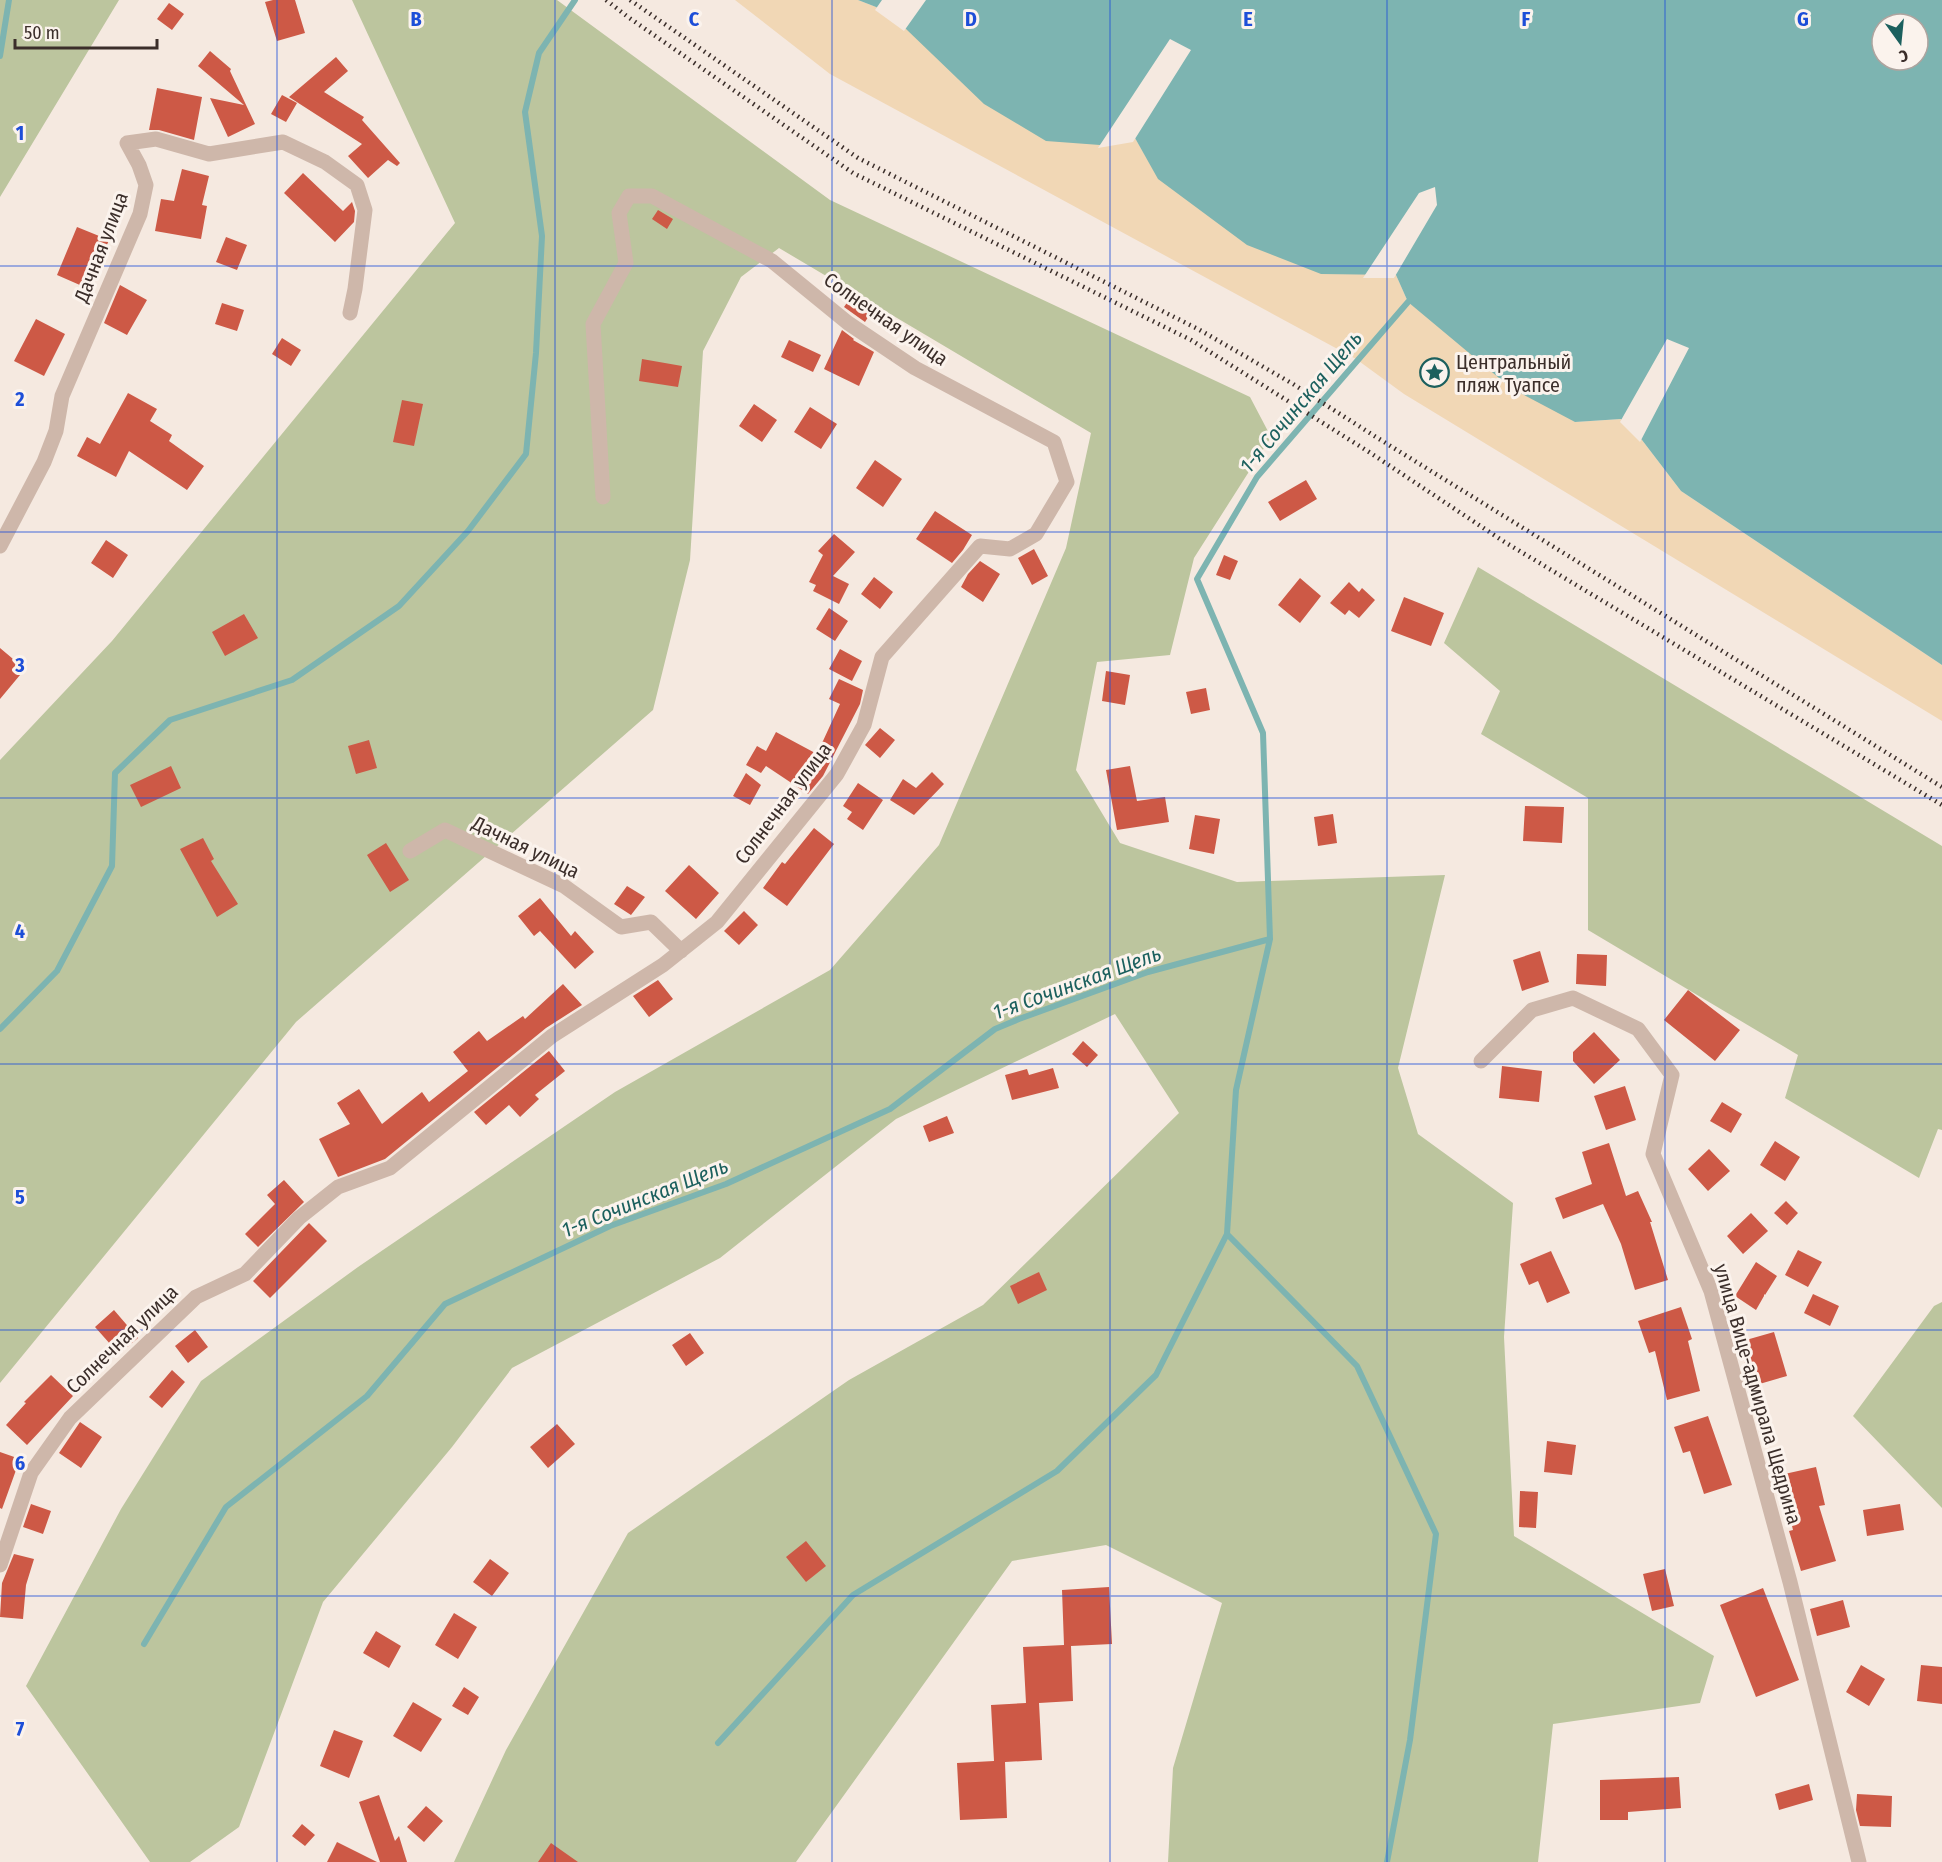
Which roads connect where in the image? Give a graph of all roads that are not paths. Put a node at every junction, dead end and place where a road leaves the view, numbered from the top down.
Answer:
1 (350, 313) dead end
2 (603, 497) dead end
3 (0, 546) edge
4 (410, 851) dead end
5 (681, 951) junction
6 (1481, 1061) dead end
7 (0, 1565) edge
8 (1859, 1862) edge

1 - 3 street, Дачная улица
2 - 5 street, Солнечная улица
4 - 5 street, Дачная улица
5 - 7 street, Солнечная улица
6 - 8 street, улица Вице-адмирала Щедрина

